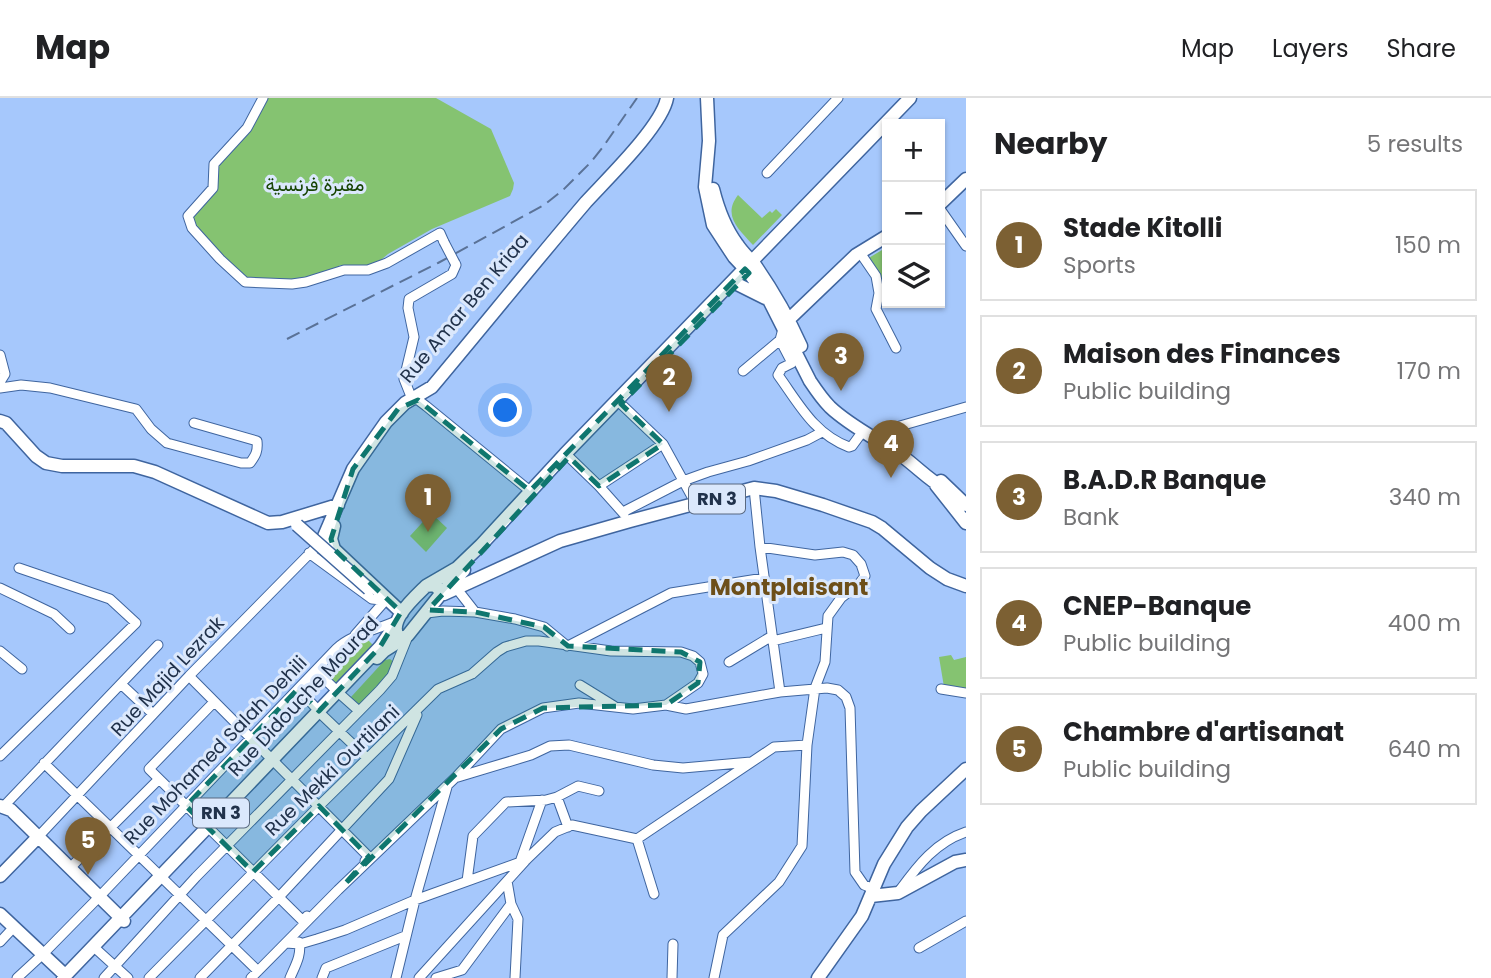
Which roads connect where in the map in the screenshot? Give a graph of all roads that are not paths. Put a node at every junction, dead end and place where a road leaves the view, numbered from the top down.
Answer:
1 (263, 98) edge
2 (661, 98) edge
3 (667, 98) edge
4 (707, 98) edge
5 (838, 98) edge
6 (910, 98) edge
7 (918, 98) edge
8 (897, 119) edge
9 (882, 135) edge
10 (767, 173) dead end
11 (966, 179) edge
12 (966, 188) edge
13 (945, 203) edge
14 (945, 205) edge
15 (945, 216) edge
16 (882, 239) edge
17 (884, 245) edge
18 (966, 246) edge
19 (737, 253) junction
20 (863, 257) junction
21 (750, 267) junction
22 (827, 286) junction
23 (774, 300) junction
24 (785, 328) junction
25 (896, 348) dead end
26 (0, 355) edge
27 (743, 371) dead end
28 (0, 382) edge
29 (0, 388) edge
30 (426, 392) junction
31 (412, 399) junction
32 (621, 404) junction
33 (426, 406) junction
34 (966, 408) edge
35 (0, 421) edge
36 (194, 423) dead end
37 (863, 431) junction
38 (822, 432) junction
39 (879, 432) junction
40 (663, 444) junction
41 (569, 457) junction
42 (935, 480) junction
43 (683, 481) junction
44 (599, 486) junction
45 (754, 488) junction
46 (530, 491) junction
47 (696, 504) junction
48 (338, 505) junction
49 (966, 505) edge
50 (626, 516) junction
51 (282, 522) junction
52 (966, 523) edge
53 (322, 541) joint
54 (760, 547) junction
55 (309, 553) junction
56 (19, 568) dead end
57 (764, 578) junction
58 (446, 586) junction
59 (966, 586) edge
60 (0, 587) edge
61 (377, 600) junction
62 (475, 612) junction
63 (427, 613) junction
64 (399, 618) junction
65 (827, 628) junction
66 (70, 629) dead end
67 (407, 636) junction
68 (353, 637) junction
69 (772, 639) junction
70 (158, 645) dead end
71 (568, 646) junction
72 (0, 651) edge
73 (729, 662) dead end
74 (22, 668) dead end
75 (316, 671) junction
76 (189, 676) junction
77 (121, 684) junction
78 (580, 685) dead end
79 (815, 688) junction
80 (941, 689) dead end
81 (298, 690) junction
82 (780, 692) junction
83 (339, 693) junction
84 (966, 693) edge
85 (214, 702) junction
86 (666, 705) junction
87 (616, 708) junction
88 (420, 709) junction
89 (359, 711) junction
90 (321, 713) junction
91 (153, 714) junction
92 (340, 732) junction
93 (251, 738) junction
94 (807, 745) junction
95 (0, 756) edge
96 (368, 758) junction
97 (274, 761) junction
98 (752, 762) junction
99 (44, 763) junction
100 (966, 769) edge
101 (456, 777) junction
102 (159, 779) junction
103 (293, 780) junction
104 (447, 785) junction
105 (599, 791) dead end
106 (78, 795) junction
107 (557, 797) junction
108 (542, 800) junction
109 (2, 806) edge
110 (186, 806) junction
111 (318, 806) junction
112 (111, 827) junction
113 (568, 827) junction
114 (209, 829) junction
115 (342, 830) junction
116 (966, 832) edge
117 (38, 837) junction
118 (637, 838) junction
119 (227, 846) junction
120 (139, 855) junction
121 (966, 860) edge
122 (524, 861) junction
123 (70, 868) junction
124 (253, 872) junction
125 (0, 876) edge
126 (162, 878) junction
127 (467, 881) junction
128 (508, 881) junction
129 (341, 887) junction
130 (873, 893) junction
131 (898, 893) junction
132 (654, 894) dead end
133 (180, 895) junction
134 (99, 897) junction
135 (279, 897) junction
136 (415, 900) junction
137 (512, 904) junction
138 (0, 914) edge
139 (122, 919) junction
140 (205, 920) junction
141 (966, 921) edge
142 (14, 927) junction
143 (295, 934) junction
144 (405, 936) junction
145 (0, 942) edge
146 (286, 943) junction
147 (300, 944) junction
148 (673, 944) dead end
149 (231, 946) junction
150 (919, 948) dead end
151 (96, 949) junction
152 (43, 954) junction
153 (115, 966) junction
154 (254, 975) edge
155 (66, 977) edge
156 (16, 978) edge
157 (104, 978) edge
158 (128, 978) edge
159 (149, 978) edge
160 (200, 978) edge
161 (289, 978) edge
162 (322, 978) edge
163 (396, 978) edge
164 (419, 978) edge
165 (436, 978) edge
166 (514, 978) edge
167 (672, 978) edge
168 (714, 978) edge
169 (818, 978) edge

1 - 31 street, bridge
2 - 31 main road, Rue Amar Ben Kriaa
3 - 30 main road, Rue Amar Ben Kriaa
4 - 19 main road
5 - 10 street
6 - 21 main road
7 - 8 main road
9 - 21 main road
11 - 13 main road
12 - 14 main road
15 - 18 street
16 - 22 main road
17 - 20 main road
19 - 21 main road
19 - 21 main road
20 - 22 main road
20 - 25 street
21 - 23 main road
21 - 23 main road
21 - 32 main road
21 - 46 main road
22 - 24 main road
23 - 24 main road
24 - 27 street
24 - 37 main road
24 - 38 street
24 - 39 main road
26 - 28 street
29 - 36 street
30 - 31 main road, Rue Amar Ben Kriaa
30 - 33 street
31 - 33 street
31 - 48 main road
32 - 40 street
32 - 41 main road
33 - 46 street
34 - 39 street
35 - 51 main road
37 - 38 street
37 - 42 main road
38 - 43 street
39 - 42 main road
40 - 43 street
40 - 44 street
41 - 44 street
41 - 58 main road
42 - 49 main road
42 - 52 main road
43 - 47 street
43 - 50 street
44 - 50 street
45 - 47 main road, RN 3
45 - 54 street
45 - 59 main road, RN 3
46 - 58 main road
47 - 50 main road, RN 3
48 - 51 main road
48 - 53 main road
48 - 64 main road
50 - 58 main road, RN 3
51 - 61 main road, bridge
53 - 55 street, Rue Majid Lezrak
54 - 57 street
54 - 65 street
55 - 61 street
55 - 76 street, Rue Majid Lezrak
56 - 95 street
57 - 69 street
57 - 71 street
58 - 62 street
58 - 63 main road, Rue Didouche Mourad
58 - 64 main road, Rue Didouche Mourad
60 - 66 street
61 - 64 main road
61 - 68 street
62 - 63 street
62 - 71 street
63 - 67 main road, Rue Didouche Mourad
64 - 67 main road
64 - 68 street, Rue Mohamed Salah Dehili
64 - 83 main road, Rue Didouche Mourad / RN 3
65 - 69 street
65 - 79 street
67 - 83 main road, Rue Didouche Mourad / RN 3
67 - 89 street
68 - 75 street, Rue Mohamed Salah Dehili
69 - 73 street
69 - 82 street
70 - 77 street
71 - 86 street, Rue Mekki Ourtilani
71 - 88 street, Rue Mekki Ourtilani
72 - 74 street
75 - 81 street, Rue Mohamed Salah Dehili
75 - 83 street
76 - 85 street
76 - 91 street, Rue Majid Lezrak
77 - 91 street
77 - 99 street
78 - 87 street
79 - 82 street
79 - 94 street
79 - 130 street
80 - 84 street
81 - 90 street
81 - 93 street, Rue Mohamed Salah Dehili
82 - 86 street
83 - 89 street
83 - 90 main road, Rue Didouche Mourad / RN 3
85 - 93 street
85 - 102 street
86 - 87 street
87 - 101 street
88 - 96 street, Rue Mekki Ourtilani
88 - 115 street
89 - 92 street
90 - 92 street
90 - 97 main road, Rue Didouche Mourad / RN 3
91 - 106 street, Rue Majid Lezrak
92 - 96 street
92 - 103 street
93 - 97 street
93 - 110 street, Rue Mohamed Salah Dehili
94 - 98 street
94 - 168 street
96 - 111 street, Rue Mekki Ourtilani
97 - 103 street
97 - 114 main road, Rue Didouche Mourad / RN 3
98 - 101 street
98 - 118 street
99 - 106 street
99 - 109 street
100 - 130 main road
101 - 104 street
102 - 110 street
102 - 112 street
103 - 111 street
103 - 119 street
104 - 129 street
104 - 136 street
105 - 107 street
106 - 112 street
106 - 117 street, Rue Majid Lezrak
107 - 108 street
107 - 113 street
108 - 122 street
108 - 127 street
109 - 117 main road
110 - 114 street
110 - 120 street, Rue Mohamed Salah Dehili
111 - 115 street
111 - 124 street, Rue Mekki Ourtilani
112 - 120 street
112 - 123 street
113 - 118 street
113 - 122 street
114 - 119 street
114 - 126 main road, Rue Didouche Mourad / RN 3
115 - 129 street
115 - 135 street
116 - 131 street
117 - 123 main road
117 - 125 main road
118 - 132 street
119 - 124 street
119 - 133 street
120 - 126 street
120 - 134 street, Rue Mohamed Salah Dehili
121 - 131 main road
122 - 127 street
122 - 128 street
123 - 134 main road
124 - 135 street
124 - 140 street, Rue Mekki Ourtilani
126 - 133 street
126 - 139 main road, Rue Didouche Mourad / RN 3
127 - 136 street
128 - 137 street
128 - 164 street
129 - 135 street
129 - 143 street
130 - 131 main road
130 - 169 main road
133 - 140 street
133 - 153 street
134 - 139 main road
134 - 152 street, Rue Mohamed Salah Dehili
135 - 149 street
136 - 144 street
136 - 147 street
137 - 165 street
137 - 166 street
138 - 142 main road
139 - 151 main road, Rue Didouche Mourad / RN 3
139 - 155 main road, Rue Didouche Mourad / RN 3
140 - 149 street
140 - 159 street, Rue Mekki Ourtilani
141 - 150 street
142 - 145 street
142 - 152 main road
143 - 146 street
143 - 147 street
144 - 162 street
144 - 163 street
146 - 147 street
146 - 154 street
147 - 161 street
148 - 167 street
149 - 154 street
149 - 160 street
151 - 153 street
151 - 155 main road, Rue Didouche Mourad / RN 3
152 - 155 main road
152 - 156 street, Rue Mohamed Salah Dehili
153 - 157 street
153 - 158 street

